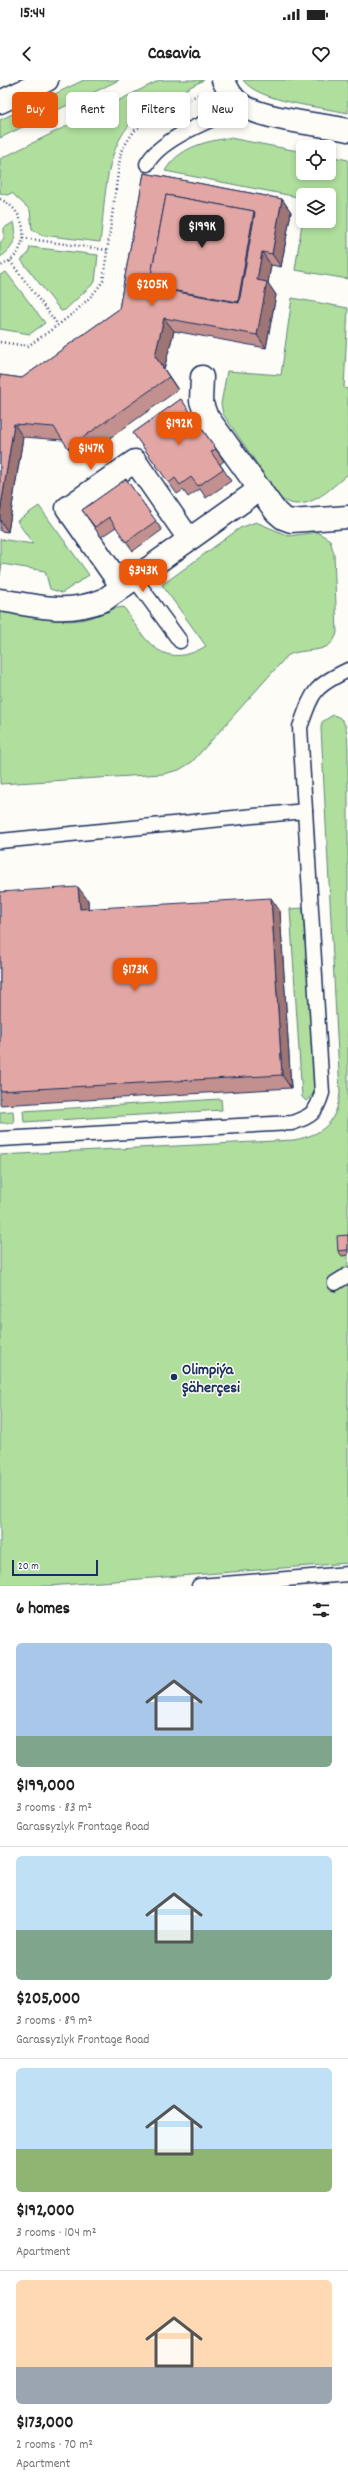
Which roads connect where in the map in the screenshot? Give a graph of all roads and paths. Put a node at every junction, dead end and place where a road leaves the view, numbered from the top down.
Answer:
1 (47, 80) edge
2 (223, 81) edge
3 (229, 92) edge
4 (0, 102) edge
5 (248, 108) edge
6 (198, 128) edge
7 (348, 130) edge
8 (147, 164) dead end
9 (0, 198) edge
10 (23, 238) junction
11 (108, 250) junction
12 (10, 261) junction
13 (0, 266) edge
14 (58, 325) junction
15 (0, 342) edge
16 (202, 377) dead end
17 (260, 489) junction
18 (348, 518) edge
19 (189, 539) junction
20 (128, 582) junction
21 (0, 600) edge
22 (180, 641) dead end
23 (348, 670) edge
24 (306, 811) junction
25 (0, 842) edge
26 (0, 1139) edge
27 (348, 1275) edge
28 (335, 1283) dead end
29 (348, 1574) edge
30 (199, 1586) edge

1 - 4 street
2 - 3 street
2 - 11 path
5 - 7 street
6 - 8 lane
9 - 10 path
10 - 11 path
10 - 12 path
11 - 14 path
12 - 13 path
12 - 14 path
14 - 15 path
16 - 17 street
17 - 18 street
17 - 19 street
19 - 20 street
19 - 20 street
20 - 21 street
20 - 22 lane
23 - 24 lane
24 - 25 lane
24 - 26 lane
27 - 28 lane
29 - 30 lane

